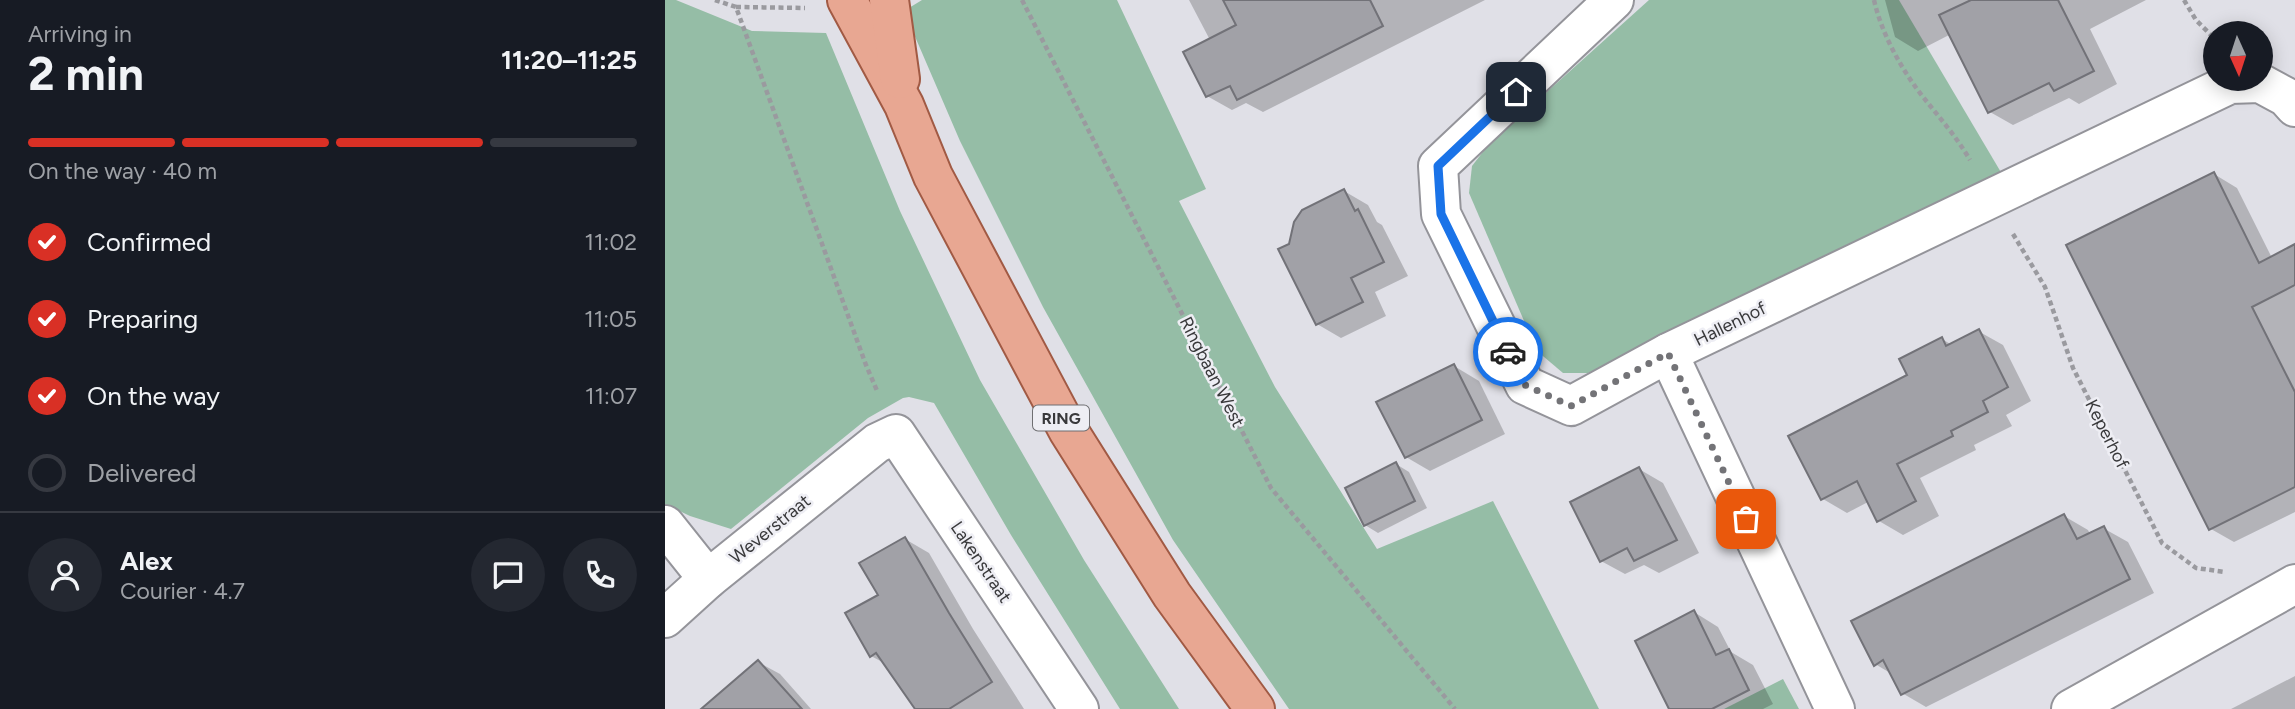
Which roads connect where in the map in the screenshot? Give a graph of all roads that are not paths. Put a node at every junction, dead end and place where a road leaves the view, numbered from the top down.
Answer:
1 (889, 0) edge
2 (1614, 0) edge
3 (830, 4) edge
4 (904, 105) junction
5 (2295, 107) edge
6 (1668, 353) junction
7 (886, 438) joint
8 (665, 526) edge
9 (708, 579) junction
10 (2295, 584) edge
11 (665, 618) edge
12 (1079, 709) edge
13 (1255, 709) edge
14 (1835, 709) edge
15 (2071, 709) edge

1 - 4 main road, RING
2 - 6 street, Hallenhof
3 - 4 main road, RING
4 - 13 main road, RING
5 - 6 street, Hallenhof
6 - 14 street
7 - 9 street, Weverstraat
7 - 12 street, Lakenstraat
8 - 9 street
9 - 11 street, Weverstraat
10 - 15 street

